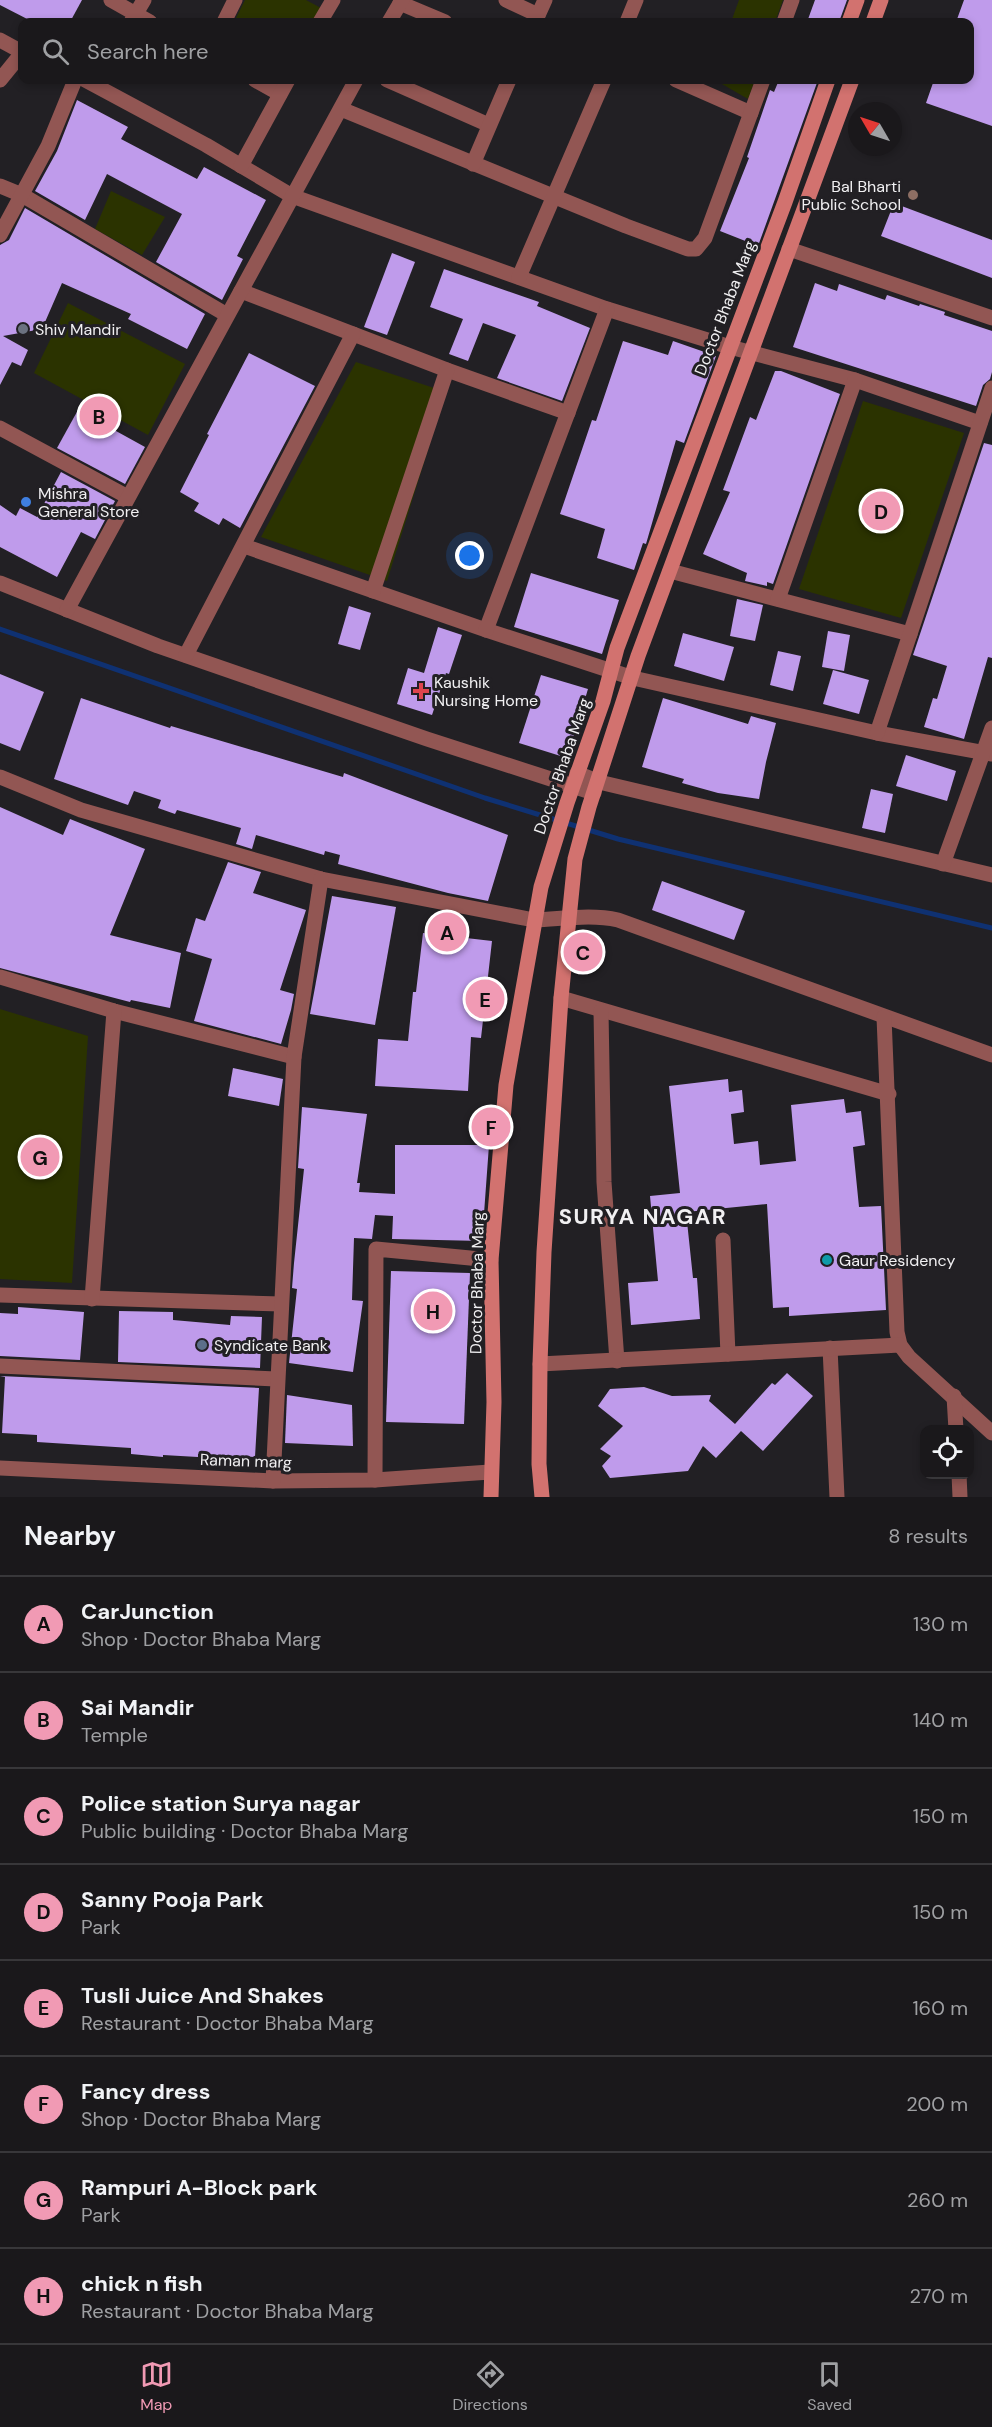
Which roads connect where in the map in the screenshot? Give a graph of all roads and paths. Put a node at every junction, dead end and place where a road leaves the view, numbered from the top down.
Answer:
1 (111, 0) edge
2 (144, 0) edge
3 (235, 0) edge
4 (333, 0) edge
5 (506, 0) edge
6 (544, 0) edge
7 (636, 0) edge
8 (792, 0) edge
9 (856, 0) edge
10 (881, 0) edge
11 (401, 2) edge
12 (132, 18) edge
13 (134, 18) edge
14 (226, 18) edge
15 (322, 18) edge
16 (391, 18) edge
17 (436, 18) edge
18 (534, 18) edge
19 (536, 18) edge
20 (629, 18) edge
21 (785, 18) edge
22 (850, 18) edge
23 (874, 18) edge
24 (0, 40) edge
25 (18, 50) edge
26 (18, 57) edge
27 (0, 80) edge
28 (73, 84) edge
29 (97, 84) edge
30 (262, 84) edge
31 (286, 84) edge
32 (354, 84) edge
33 (396, 84) edge
34 (507, 84) edge
35 (602, 84) edge
36 (685, 84) edge
37 (762, 84) edge
38 (827, 84) edge
39 (851, 84) edge
40 (280, 94) junction
41 (341, 109) junction
42 (751, 113) junction
43 (489, 125) junction
44 (473, 164) junction
45 (241, 166) junction
46 (0, 186) edge
47 (22, 195) junction
48 (292, 196) junction
49 (555, 196) junction
50 (0, 235) edge
51 (789, 249) junction
52 (519, 276) junction
53 (241, 291) junction
54 (607, 309) junction
55 (228, 315) junction
56 (992, 318) edge
57 (353, 334) junction
58 (730, 347) junction
59 (752, 352) junction
60 (447, 370) junction
61 (855, 380) junction
62 (992, 388) edge
63 (568, 413) junction
64 (980, 423) junction
65 (0, 428) edge
66 (128, 497) junction
67 (244, 546) junction
68 (670, 571) junction
69 (0, 583) edge
70 (373, 591) junction
71 (778, 599) junction
72 (67, 610) junction
73 (486, 630) junction
74 (910, 634) junction
75 (186, 655) junction
76 (612, 670) junction
77 (633, 678) junction
78 (992, 728) edge
79 (877, 733) junction
80 (988, 753) edge
81 (0, 777) edge
82 (575, 780) junction
83 (594, 794) junction
84 (943, 864) junction
85 (992, 875) edge
86 (321, 879) junction
87 (570, 919) junction
88 (534, 920) junction
89 (0, 977) edge
90 (561, 998) junction
91 (114, 1011) junction
92 (602, 1011) junction
93 (884, 1017) junction
94 (992, 1055) edge
95 (294, 1057) junction
96 (889, 1094) junction
97 (723, 1240) dead end
98 (492, 1260) junction
99 (0, 1295) edge
100 (92, 1299) junction
101 (281, 1304) junction
102 (900, 1345) junction
103 (830, 1348) junction
104 (728, 1354) junction
105 (617, 1361) junction
106 (540, 1364) junction
107 (0, 1366) edge
108 (276, 1379) junction
109 (954, 1396) junction
110 (956, 1425) edge
111 (992, 1433) edge
112 (0, 1468) edge
113 (490, 1472) junction
114 (959, 1479) edge
115 (375, 1480) junction
116 (273, 1481) junction
117 (491, 1497) edge
118 (542, 1497) edge
119 (836, 1497) edge
120 (960, 1497) edge

1 - 12 street
2 - 13 street
3 - 14 street
4 - 15 street
5 - 18 street
6 - 19 street
7 - 20 street
8 - 21 street
9 - 22 street
10 - 23 street
11 - 16 street
11 - 17 street
24 - 25 street
26 - 27 street
28 - 47 street
29 - 45 street
30 - 40 street
31 - 40 street
32 - 41 street
33 - 43 street
34 - 43 street
35 - 49 street
36 - 42 street
37 - 42 street
38 - 58 street, Doctor Bhaba Marg
39 - 51 street
40 - 45 street
41 - 44 street
41 - 48 street
42 - 49 street
43 - 44 street
44 - 49 street
45 - 48 street
46 - 47 street
47 - 50 street
47 - 55 street
48 - 52 street
48 - 53 street
49 - 52 street
51 - 56 street
51 - 59 street
52 - 54 street
53 - 55 street
53 - 57 street
54 - 58 street
54 - 63 street
55 - 66 street
57 - 60 street
57 - 67 street
58 - 59 street
58 - 76 street, Doctor Bhaba Marg
59 - 61 street
59 - 68 street
60 - 63 street
60 - 70 street
61 - 64 street
61 - 71 street
62 - 64 street
63 - 73 street
64 - 74 street
65 - 66 street
66 - 72 street
67 - 70 street
67 - 75 street
68 - 71 street
68 - 77 street
69 - 72 street
70 - 73 street
71 - 74 street
72 - 75 street
73 - 76 street
74 - 79 street
75 - 82 street
76 - 77 street
76 - 82 street, Doctor Bhaba Marg
77 - 79 street
77 - 83 street
78 - 80 street
79 - 80 street
80 - 84 street
81 - 86 street
82 - 83 street
82 - 88 street, Doctor Bhaba Marg
83 - 84 street
83 - 87 street
84 - 85 street
86 - 88 street
86 - 95 street
87 - 88 street
87 - 90 street
87 - 93 street
88 - 98 street, Doctor Bhaba Marg
89 - 91 street
90 - 92 street
90 - 106 street
91 - 95 street
91 - 100 street
92 - 96 street
92 - 105 street
93 - 94 street
93 - 96 street
95 - 101 street
96 - 102 street
97 - 104 street
98 - 113 street, Doctor Bhaba Marg
98 - 115 street
99 - 100 street
100 - 101 street
101 - 108 street
102 - 103 street
102 - 109 street
103 - 104 street
103 - 119 street
104 - 105 street
105 - 106 street
106 - 118 street
107 - 108 street
108 - 116 street
109 - 110 street
109 - 111 street
112 - 116 street, Raman marg
113 - 115 street, Raman marg
113 - 117 street, Doctor Bhaba Marg
114 - 120 street
115 - 116 street, Raman marg

